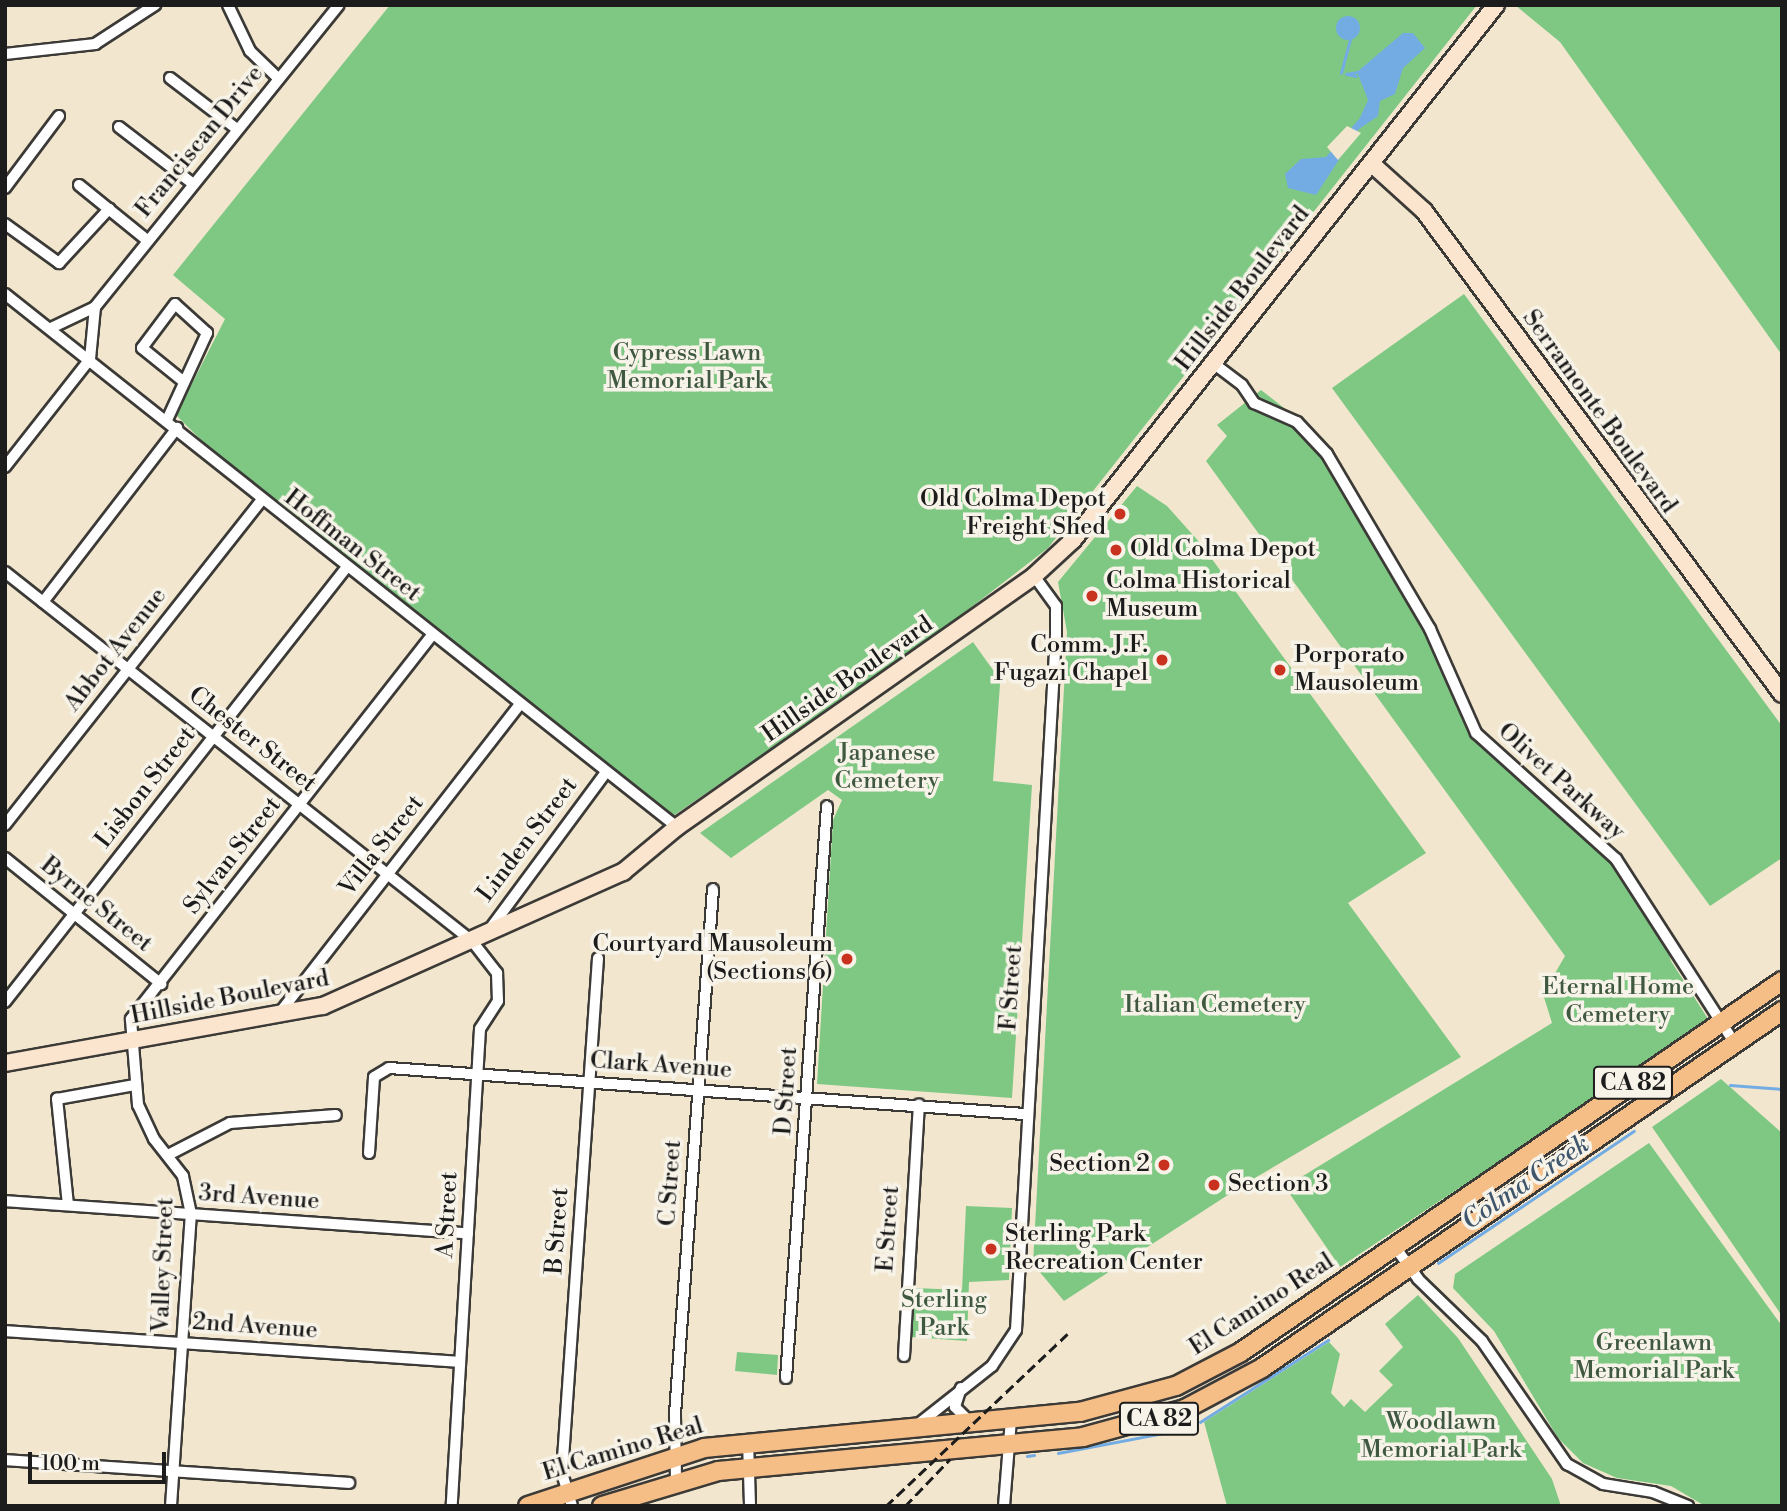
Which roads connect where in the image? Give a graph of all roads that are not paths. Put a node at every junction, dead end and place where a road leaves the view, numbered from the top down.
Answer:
1 (155, 5) edge
2 (228, 5) edge
3 (339, 5) edge
4 (1496, 5) edge
5 (5, 54) edge
6 (170, 78) dead end
7 (279, 79) junction
8 (59, 116) dead end
9 (119, 127) dead end
10 (237, 129) junction
11 (1372, 163) junction
12 (192, 183) junction
13 (79, 185) dead end
14 (5, 188) edge
15 (109, 209) junction
16 (5, 224) edge
17 (147, 240) junction
18 (5, 294) edge
19 (95, 307) junction
20 (51, 328) junction
21 (90, 359) junction
22 (1213, 363) junction
23 (184, 382) junction
24 (167, 420) junction
25 (177, 428) junction
26 (5, 467) edge
27 (261, 501) junction
28 (346, 568) junction
29 (5, 572) edge
30 (1034, 576) junction
31 (43, 602) junction
32 (432, 635) junction
33 (128, 669) junction
34 (1782, 694) edge
35 (520, 704) junction
36 (214, 736) junction
37 (606, 772) junction
38 (300, 804) junction
39 (827, 806) dead end
40 (5, 825) edge
41 (677, 827) junction
42 (5, 858) edge
43 (387, 873) junction
44 (713, 889) dead end
45 (74, 914) junction
46 (479, 938) junction
47 (598, 958) dead end
48 (1782, 981) edge
49 (161, 984) junction
50 (5, 1002) edge
51 (1782, 1012) edge
52 (278, 1015) junction
53 (1721, 1023) junction
54 (130, 1041) junction
55 (1735, 1044) junction
56 (5, 1063) edge
57 (477, 1074) junction
58 (589, 1082) junction
59 (135, 1085) junction
60 (698, 1090) junction
61 (808, 1097) junction
62 (919, 1104) junction
63 (1025, 1114) junction
64 (336, 1115) dead end
65 (369, 1153) dead end
66 (168, 1155) junction
67 (5, 1201) edge
68 (68, 1205) junction
69 (191, 1214) junction
70 (468, 1233) junction
71 (1395, 1247) junction
72 (1409, 1267) junction
73 (5, 1331) edge
74 (183, 1343) junction
75 (904, 1356) dead end
76 (460, 1362) junction
77 (786, 1378) dead end
78 (962, 1386) junction
79 (1011, 1419) junction
80 (970, 1422) junction
81 (914, 1427) junction
82 (748, 1441) junction
83 (1009, 1444) junction
84 (675, 1455) junction
85 (5, 1460) edge
86 (751, 1466) junction
87 (174, 1469) junction
88 (677, 1480) junction
89 (349, 1483) dead end
90 (569, 1499) edge
91 (171, 1506) edge
92 (452, 1506) edge
93 (528, 1506) edge
94 (602, 1506) edge
95 (750, 1506) edge
96 (1004, 1506) edge
97 (1688, 1506) edge

1 - 5 street
2 - 7 street
3 - 7 street, Franciscan Drive
4 - 11 main road, Hillside Boulevard
6 - 10 street
7 - 10 street, Franciscan Drive
8 - 14 street
9 - 12 street
10 - 12 street, Franciscan Drive
11 - 22 main road, Hillside Boulevard
11 - 34 main road, Serramonte Boulevard
12 - 17 street, Franciscan Drive
13 - 15 street
15 - 16 street
15 - 17 street
17 - 19 street, Franciscan Drive
18 - 20 street, Hoffman Street
19 - 20 street, Franciscan Drive
19 - 21 street
20 - 21 street, Hoffman Street
21 - 24 street, Hoffman Street
21 - 26 street
22 - 30 main road, Hillside Boulevard
22 - 53 street, Olivet Parkway
23 - 23 street
23 - 24 street
24 - 25 street, Hoffman Street
25 - 27 street, Hoffman Street
25 - 31 street
27 - 28 street, Hoffman Street
27 - 33 street, Abbot Avenue
28 - 32 street, Hoffman Street
28 - 36 street, Lisbon Street
29 - 31 street, Chester Street
30 - 41 main road, Hillside Boulevard
30 - 63 street, F Street
31 - 33 street, Chester Street
32 - 35 street, Hoffman Street
32 - 38 street, Sylvan Street
33 - 36 street, Chester Street
33 - 40 street, Abbot Avenue
35 - 37 street, Hoffman Street
35 - 43 street, Villa Street
36 - 38 street, Chester Street
36 - 45 street, Lisbon Street
37 - 41 street, Hoffman Street
37 - 46 street, Linden Street
38 - 43 street, Chester Street
38 - 49 street, Sylvan Street
39 - 61 street, D Street
41 - 46 main road, Hillside Boulevard
42 - 45 street, Byrne Street
43 - 46 street, Chester Street
43 - 52 street, Villa Street
44 - 60 street, C Street
45 - 49 street, Byrne Street
45 - 50 street, Lisbon Street
46 - 52 main road, Hillside Boulevard
46 - 57 street, A Street
47 - 58 street, B Street
48 - 53 main road, El Camino Real / CA 82
49 - 54 street, Sylvan Street
51 - 55 main road, El Camino Real / CA 82
52 - 54 main road, Hillside Boulevard
53 - 55 street, Olivet Parkway
53 - 71 main road, El Camino Real / CA 82
54 - 56 main road, Hillside Boulevard
54 - 59 street, Valley Street
55 - 72 main road, El Camino Real / CA 82
57 - 58 street, Clark Avenue
57 - 65 street, Clark Avenue
57 - 70 street, A Street
58 - 60 street, Clark Avenue
58 - 90 street, B Street
59 - 66 street, Valley Street
59 - 68 street
60 - 61 street, Clark Avenue
60 - 84 street, C Street
61 - 62 street, Clark Avenue
61 - 77 street, D Street
62 - 63 street, Clark Avenue
62 - 75 street, E Street
63 - 78 street, F Street
64 - 66 street
66 - 69 street, Valley Street
67 - 68 street, 3rd Avenue
68 - 69 street, 3rd Avenue
69 - 70 street, 3rd Avenue
69 - 74 street, Valley Street
70 - 76 street, A Street
71 - 72 street
71 - 79 main road, El Camino Real / CA 82
72 - 83 main road, El Camino Real / CA 82
72 - 97 street
73 - 74 street, 2nd Avenue
74 - 76 street, 2nd Avenue
74 - 87 street, Valley Street
76 - 92 street, A Street
78 - 80 street
78 - 81 street, F Street
79 - 80 main road, El Camino Real / CA 82
79 - 83 street
80 - 81 main road, El Camino Real / CA 82
81 - 82 main road, El Camino Real / CA 82
82 - 84 main road, El Camino Real / CA 82
82 - 86 street
83 - 86 main road, El Camino Real / CA 82
83 - 96 street
84 - 88 street, C Street
84 - 90 main road, El Camino Real / CA 82
85 - 87 street
86 - 88 main road, El Camino Real / CA 82
86 - 95 street
87 - 89 street
87 - 91 street, Valley Street
88 - 94 main road, El Camino Real / CA 82
90 - 93 main road, El Camino Real / CA 82

